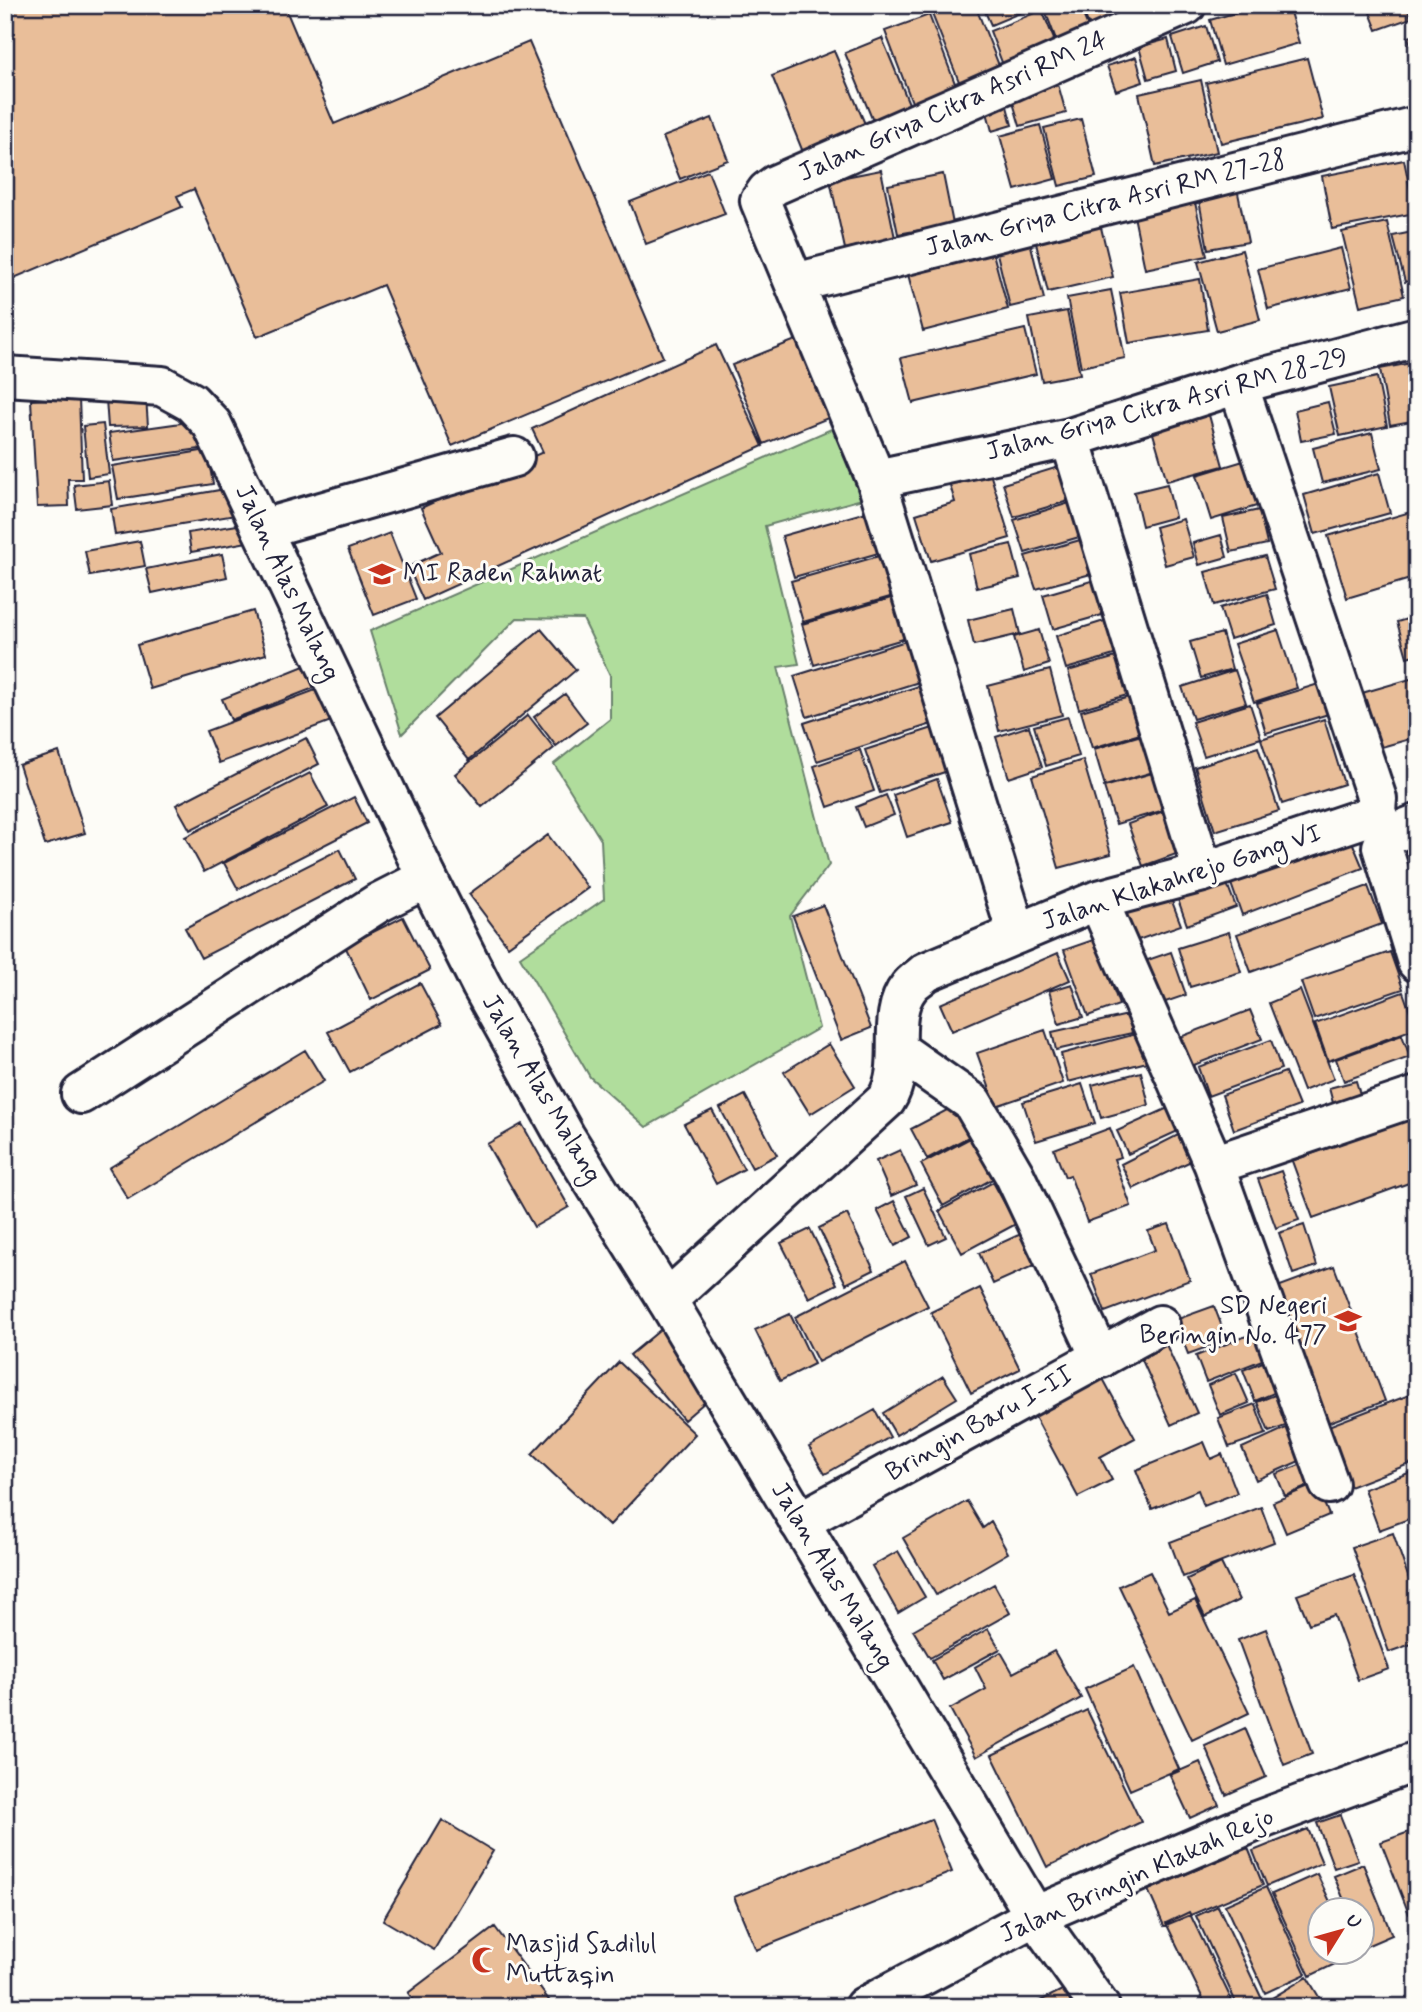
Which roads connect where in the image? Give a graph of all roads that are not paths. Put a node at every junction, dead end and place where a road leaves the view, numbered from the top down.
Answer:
1 (1186, 5) edge
2 (1417, 126) edge
3 (794, 283) junction
4 (1417, 337) edge
5 (5, 376) edge
6 (1238, 384) junction
7 (1070, 438) junction
8 (514, 457) dead end
9 (876, 479) junction
10 (262, 529) junction
11 (1393, 824) edge
12 (1203, 872) junction
13 (428, 878) junction
14 (1098, 900) junction
15 (1017, 934) junction
16 (1417, 962) edge
17 (898, 1050) junction
18 (81, 1094) dead end
19 (1417, 1096) edge
20 (1214, 1165) junction
21 (667, 1300) junction
22 (1160, 1325) dead end
23 (1101, 1358) junction
24 (1329, 1484) dead end
25 (799, 1522) junction
26 (1417, 1761) edge
27 (1035, 1916) junction
28 (864, 2007) edge
29 (1100, 2007) edge

1 - 3 street, Jalan Griya Citra Asri RM 24
2 - 3 street, Jalan Griya Citra Asri RM 27-28
3 - 9 street
4 - 6 street, Jalan Griya Citra Asri RM 28-29
5 - 10 street, Jalan Alas Malang
6 - 7 street, Jalan Griya Citra Asri RM 28-29
6 - 11 street
7 - 9 street, Jalan Griya Citra Asri RM 28-29
7 - 12 street
8 - 10 street
9 - 15 street
10 - 13 street, Jalan Alas Malang
11 - 12 street, Jalan Klakahrejo Gang VI
11 - 16 street
12 - 14 street, Jalan Klakahrejo Gang VI
13 - 18 street
13 - 21 street, Jalan Alas Malang
14 - 15 street, Jalan Klakahrejo Gang VI
14 - 20 street
15 - 17 street, Jalan Klakahrejo Gang VI
17 - 21 street, Jalan Klakahrejo Gang VI
17 - 23 street
19 - 20 street
20 - 24 street
21 - 25 street, Jalan Alas Malang
22 - 23 street, Bringin Baru I-II
23 - 25 street, Bringin Baru I-II
25 - 27 street, Jalan Alas Malang
26 - 27 street, Jalan Bringin Klakah Rejo
27 - 28 street, Jalan Bringin Klakah Rejo
27 - 29 street, Jalan Alas Malang

